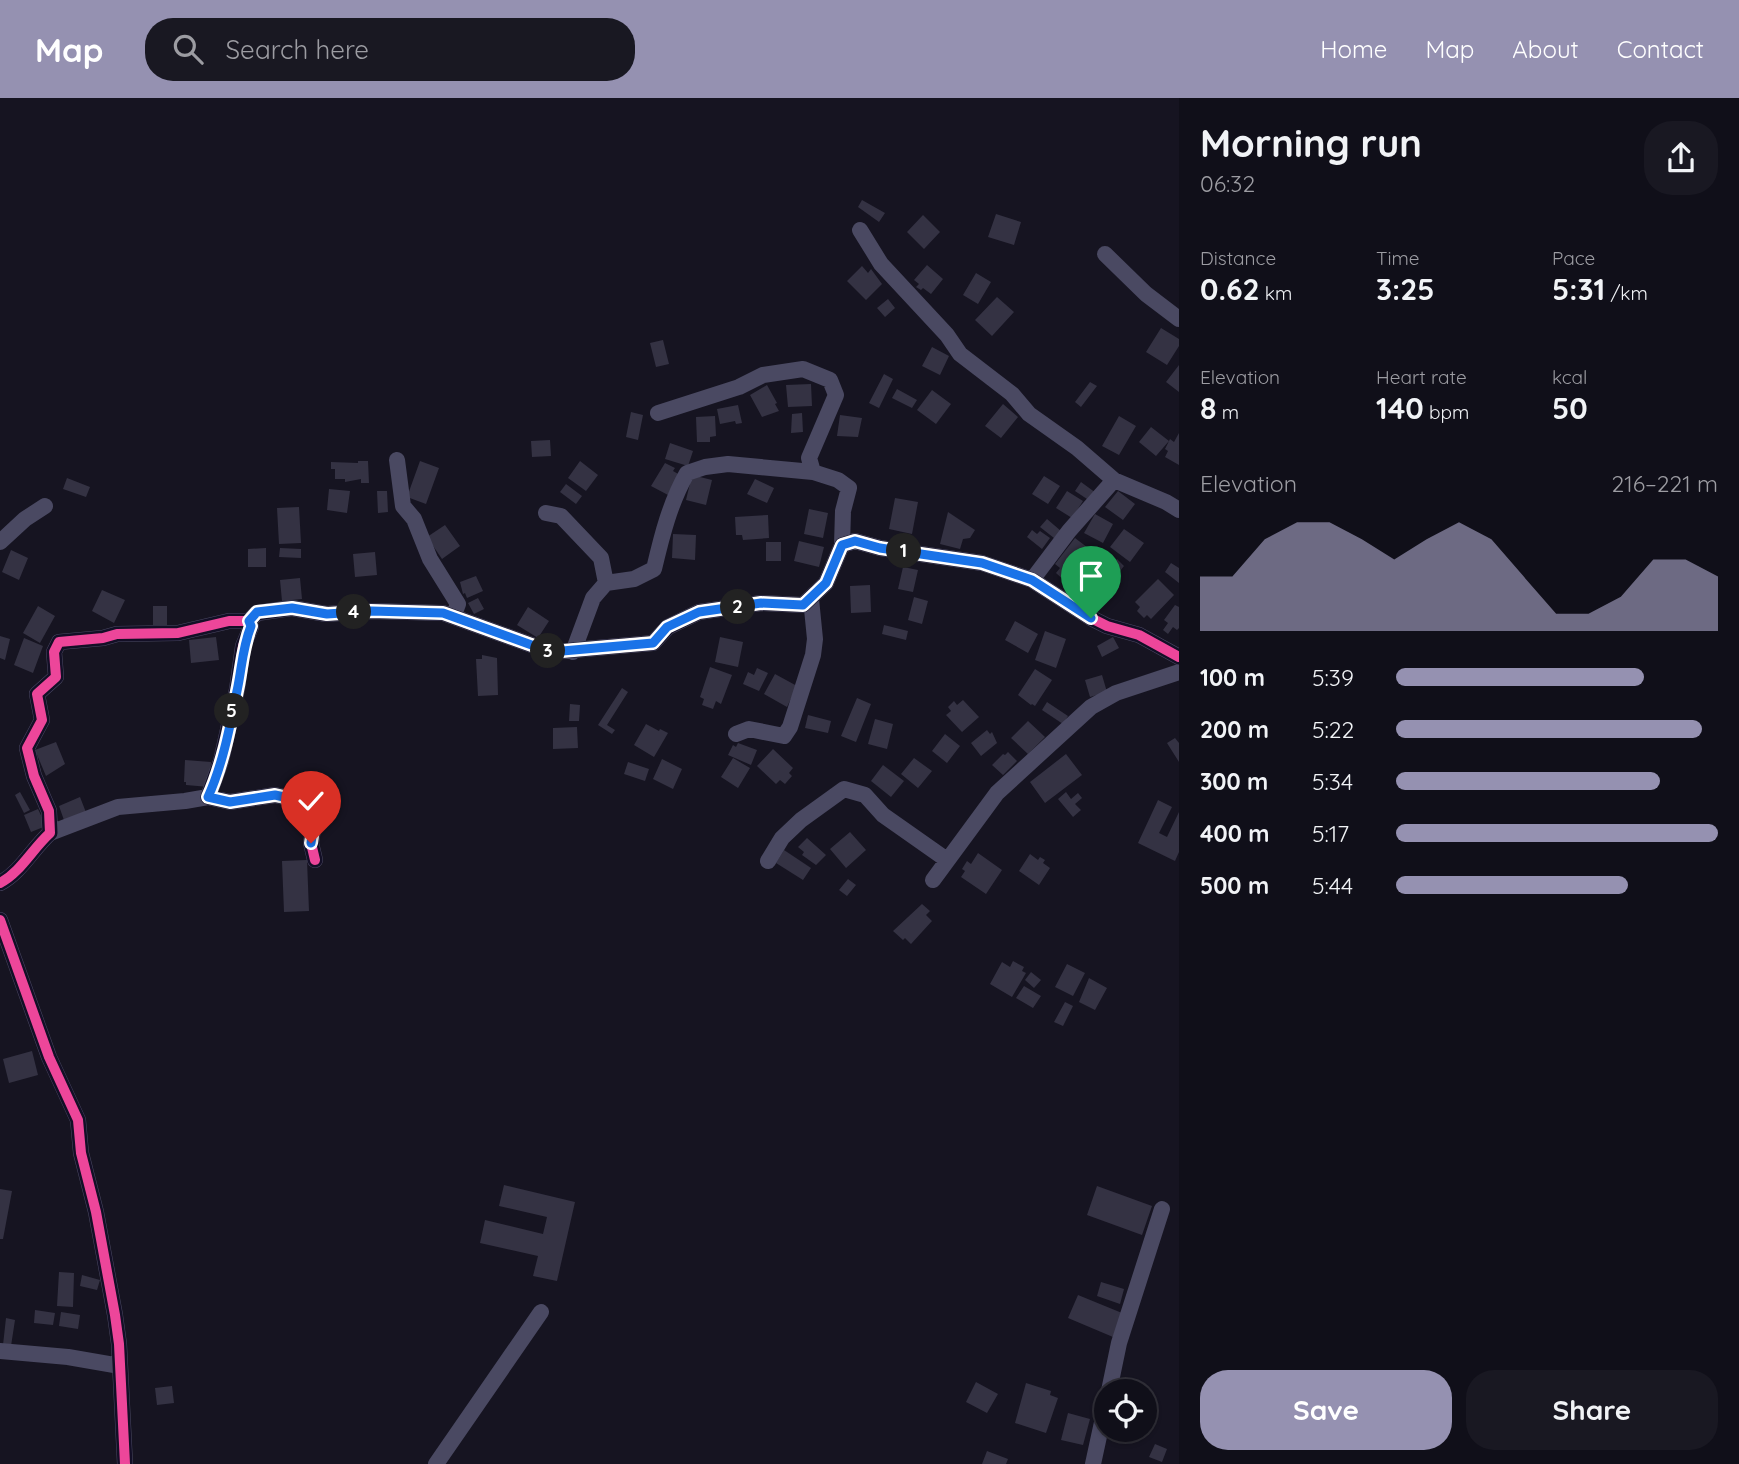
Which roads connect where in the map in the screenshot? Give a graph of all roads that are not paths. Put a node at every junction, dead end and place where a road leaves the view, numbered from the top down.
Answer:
1 (860, 230) dead end
2 (1105, 254) dead end
3 (1179, 319) edge
4 (658, 413) dead end
5 (397, 460) dead end
6 (813, 472) junction
7 (1114, 480) junction
8 (45, 506) dead end
9 (1179, 510) edge
10 (546, 513) dead end
11 (0, 542) edge
12 (842, 545) junction
13 (1032, 580) junction
14 (606, 583) junction
15 (811, 599) junction
16 (454, 615) junction
17 (249, 621) junction
18 (573, 652) junction
19 (1179, 657) edge
20 (1179, 671) edge
21 (736, 734) dead end
22 (208, 797) junction
23 (50, 833) junction
24 (315, 860) dead end
25 (947, 860) junction
26 (768, 861) dead end
27 (933, 880) dead end
28 (0, 883) edge
29 (0, 920) edge
30 (1162, 1209) dead end
31 (541, 1312) dead end
32 (0, 1351) edge
33 (120, 1366) junction
34 (1112, 1379) edge
35 (1098, 1442) edge
36 (125, 1464) edge
37 (436, 1464) edge
38 (1093, 1464) edge

1 - 7 street
2 - 3 street
4 - 6 street
5 - 16 street
6 - 12 street
6 - 14 street
7 - 9 street
7 - 13 street
8 - 11 street
10 - 14 street
12 - 13 street
12 - 15 street
13 - 19 street
14 - 18 street
15 - 18 street
15 - 21 street
16 - 17 street
16 - 18 street
17 - 22 street
17 - 23 street
20 - 25 street
22 - 23 street
22 - 24 street
23 - 28 street
25 - 26 street
25 - 27 street
29 - 33 street
30 - 34 street
31 - 37 street
32 - 33 street
33 - 36 street
35 - 38 street

